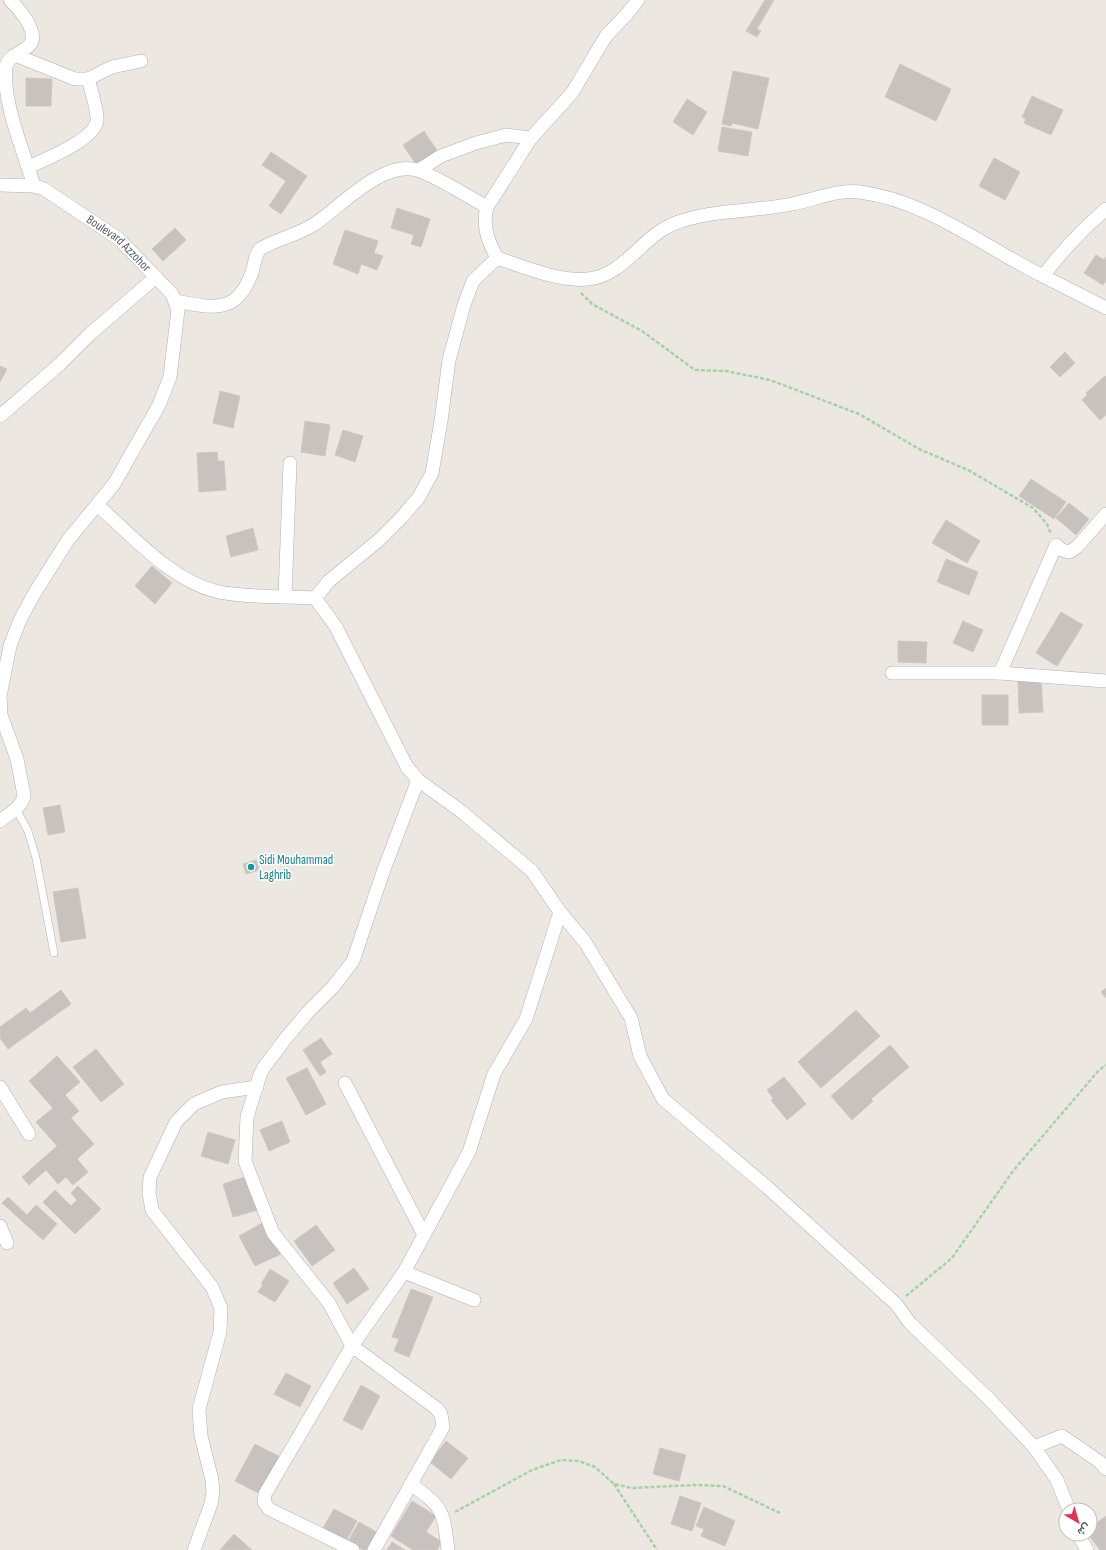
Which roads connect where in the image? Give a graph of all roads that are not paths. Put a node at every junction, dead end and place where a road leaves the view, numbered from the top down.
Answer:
1 (10, 0) edge
2 (638, 0) edge
3 (15, 55) junction
4 (141, 61) dead end
5 (88, 78) junction
6 (531, 138) junction
7 (28, 167) junction
8 (418, 170) junction
9 (0, 185) edge
10 (34, 186) junction
11 (487, 207) junction
12 (1106, 208) edge
13 (497, 258) junction
14 (1044, 276) junction
15 (156, 277) junction
16 (175, 301) junction
17 (1106, 308) edge
18 (0, 416) edge
19 (290, 463) dead end
20 (97, 505) junction
21 (1106, 514) edge
22 (285, 596) junction
23 (315, 598) junction
24 (892, 673) dead end
25 (1000, 673) junction
26 (1106, 681) edge
27 (418, 780) junction
28 (16, 809) junction
29 (0, 821) edge
30 (560, 912) junction
31 (54, 953) dead end
32 (345, 1083) dead end
33 (0, 1087) edge
34 (257, 1087) junction
35 (29, 1134) dead end
36 (0, 1226) edge
37 (424, 1235) junction
38 (7, 1243) dead end
39 (404, 1272) junction
40 (474, 1300) dead end
41 (352, 1346) junction
42 (1034, 1447) junction
43 (1104, 1463) edge
44 (410, 1484) junction
45 (1066, 1502) edge
46 (194, 1550) edge
47 (353, 1550) edge
48 (374, 1550) edge
49 (448, 1550) edge

1 - 3 street
2 - 6 street
3 - 5 street
3 - 7 street
4 - 5 street
5 - 7 street
6 - 8 street
6 - 11 street
7 - 10 street
8 - 11 street
8 - 16 street
9 - 10 street, Boulevard Azzohor
10 - 15 street, Boulevard Azzohor
11 - 13 street
12 - 14 street
13 - 14 street
13 - 23 street
14 - 17 street
15 - 16 street, Boulevard Azzohor
15 - 18 street
16 - 20 street
19 - 22 street
20 - 22 street
20 - 28 street
21 - 25 street
22 - 23 street
23 - 27 street
24 - 25 street
25 - 26 street
27 - 30 street
27 - 34 street
28 - 29 street
28 - 31 lane
30 - 37 street
30 - 42 street
32 - 37 street
33 - 35 street
34 - 41 street
34 - 46 street
36 - 38 street
37 - 39 street
39 - 40 street
39 - 41 street
41 - 44 street
41 - 47 street
42 - 43 street
42 - 45 street
44 - 48 street
44 - 49 street

